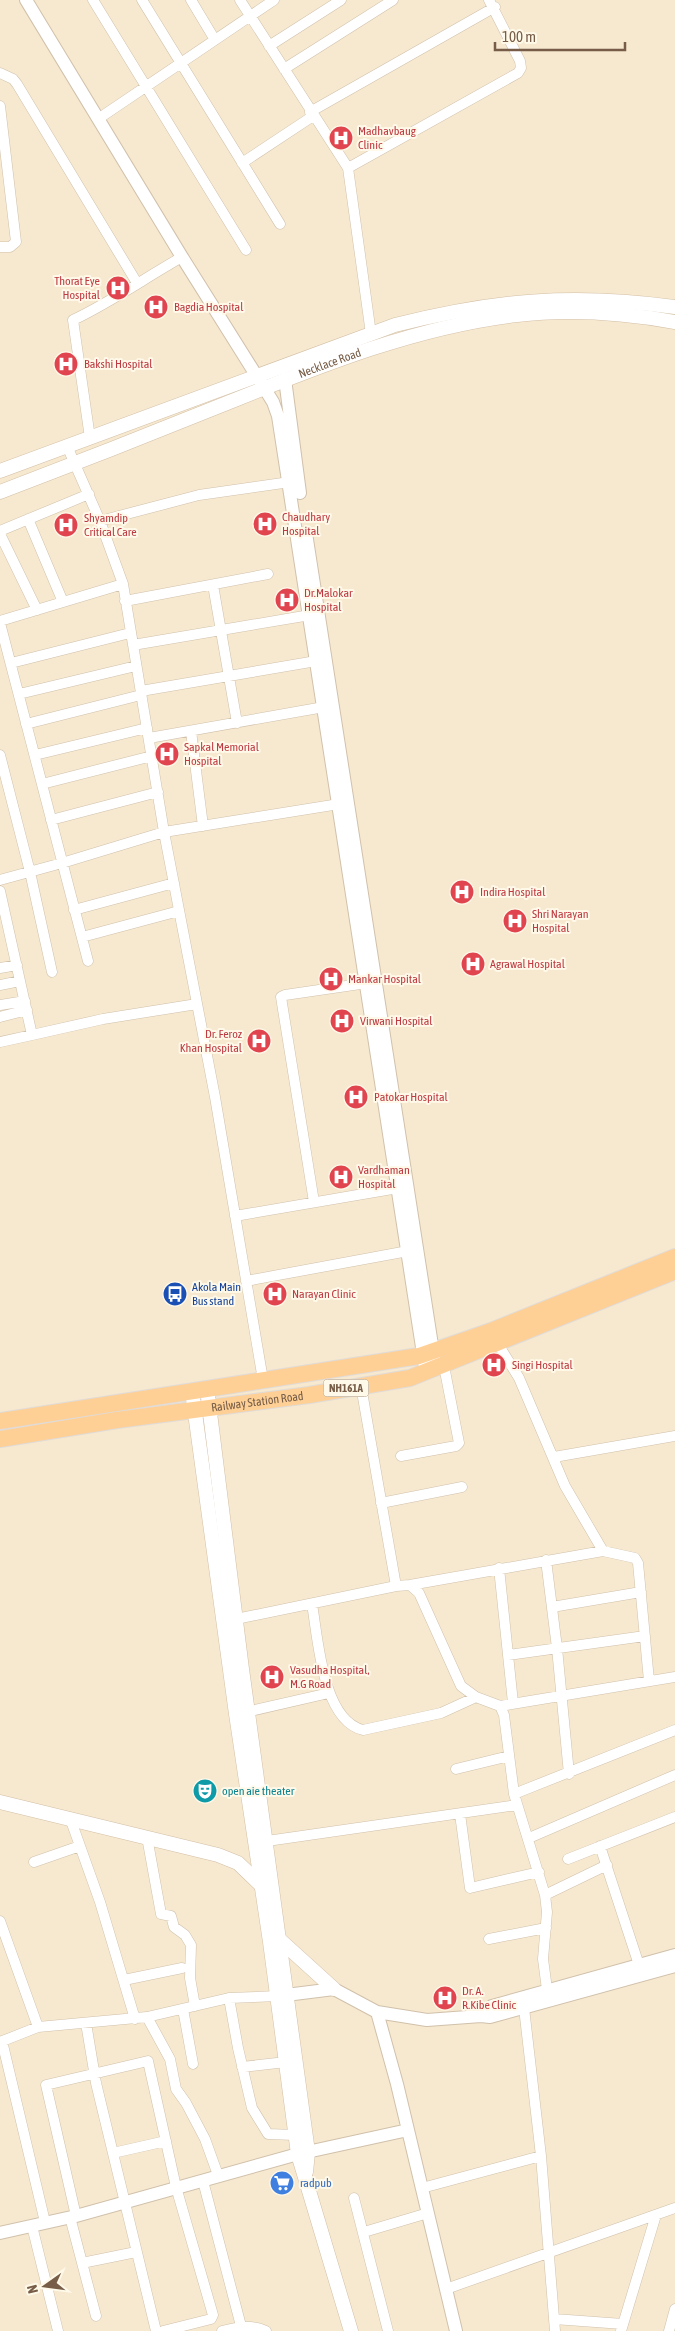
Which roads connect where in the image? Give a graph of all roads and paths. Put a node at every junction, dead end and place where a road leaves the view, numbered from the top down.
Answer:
1 (26, 0) edge
2 (93, 0) edge
3 (142, 0) edge
4 (191, 0) edge
5 (240, 0) edge
6 (274, 0) edge
7 (341, 0) edge
8 (393, 0) edge
9 (492, 4) edge
10 (250, 16) junction
11 (215, 40) junction
12 (269, 46) junction
13 (181, 64) junction
14 (284, 69) junction
15 (0, 73) edge
16 (146, 87) junction
17 (0, 106) edge
18 (312, 114) junction
19 (98, 119) junction
20 (242, 163) junction
21 (348, 168) junction
22 (280, 224) dead end
23 (0, 247) edge
24 (246, 250) dead end
25 (182, 257) junction
26 (137, 282) junction
27 (675, 307) edge
28 (517, 308) junction
29 (675, 322) edge
30 (388, 328) junction
31 (371, 334) junction
32 (391, 343) junction
33 (256, 375) junction
34 (285, 379) junction
35 (264, 388) junction
36 (90, 438) junction
37 (67, 446) junction
38 (75, 464) junction
39 (0, 471) edge
40 (290, 482) junction
41 (0, 492) edge
42 (88, 494) junction
43 (28, 519) junction
44 (100, 521) junction
45 (0, 532) edge
46 (268, 574) dead end
47 (123, 584) junction
48 (213, 585) junction
49 (125, 601) junction
50 (63, 602) junction
51 (37, 610) junction
52 (310, 615) junction
53 (0, 622) edge
54 (220, 630) junction
55 (130, 633) junction
56 (133, 645) junction
57 (321, 660) junction
58 (10, 663) junction
59 (136, 666) junction
60 (228, 676) junction
61 (141, 693) junction
62 (19, 694) junction
63 (324, 707) junction
64 (237, 723) junction
65 (26, 724) junction
66 (191, 731) junction
67 (148, 733) junction
68 (0, 755) edge
69 (34, 755) junction
70 (152, 756) junction
71 (42, 784) junction
72 (158, 792) junction
73 (339, 804) junction
74 (51, 820) junction
75 (204, 826) junction
76 (164, 832) junction
77 (62, 864) junction
78 (30, 872) junction
79 (0, 880) edge
80 (174, 883) junction
81 (0, 891) edge
82 (74, 910) junction
83 (179, 911) junction
84 (82, 937) junction
85 (88, 961) dead end
86 (17, 965) junction
87 (0, 968) edge
88 (52, 972) dead end
89 (20, 981) junction
90 (367, 983) junction
91 (0, 984) edge
92 (197, 1004) junction
93 (0, 1006) edge
94 (26, 1006) junction
95 (0, 1016) edge
96 (32, 1035) junction
97 (0, 1042) edge
98 (398, 1188) junction
99 (314, 1202) junction
100 (235, 1216) junction
101 (408, 1251) junction
102 (675, 1257) edge
103 (675, 1272) edge
104 (246, 1281) junction
105 (498, 1344) junction
106 (428, 1352) junction
107 (435, 1369) junction
108 (263, 1380) junction
109 (361, 1386) junction
110 (199, 1390) junction
111 (202, 1410) junction
112 (0, 1421) edge
113 (675, 1436) edge
114 (0, 1439) edge
115 (401, 1456) dead end
116 (554, 1457) junction
117 (462, 1487) dead end
118 (381, 1503) junction
119 (603, 1551) junction
120 (546, 1560) junction
121 (499, 1568) junction
122 (410, 1585) junction
123 (396, 1586) junction
124 (641, 1592) junction
125 (312, 1604) junction
126 (552, 1607) junction
127 (236, 1619) junction
128 (645, 1636) junction
129 (557, 1648) junction
130 (508, 1655) junction
131 (675, 1677) edge
132 (649, 1681) junction
133 (329, 1693) junction
134 (561, 1696) junction
135 (476, 1697) junction
136 (513, 1703) junction
137 (500, 1706) junction
138 (242, 1713) junction
139 (675, 1730) edge
140 (509, 1756) junction
141 (456, 1769) dead end
142 (569, 1774) junction
143 (675, 1775) edge
144 (514, 1794) junction
145 (1, 1800) edge
146 (517, 1805) junction
147 (460, 1814) junction
148 (675, 1817) edge
149 (70, 1818) junction
150 (147, 1837) junction
151 (529, 1838) junction
152 (262, 1845) junction
153 (80, 1846) junction
154 (600, 1846) junction
155 (568, 1859) dead end
156 (34, 1862) dead end
157 (238, 1863) junction
158 (606, 1865) junction
159 (539, 1872) junction
160 (263, 1887) junction
161 (545, 1896) junction
162 (274, 1897) junction
163 (0, 1921) edge
164 (546, 1928) junction
165 (280, 1940) junction
166 (489, 1940) dead end
167 (675, 1955) edge
168 (639, 1965) junction
169 (675, 1966) edge
170 (182, 1968) dead end
171 (124, 1980) junction
172 (604, 1980) junction
173 (334, 1989) junction
174 (283, 1996) junction
175 (547, 1996) junction
176 (229, 1998) junction
177 (195, 2006) junction
178 (524, 2008) junction
179 (183, 2009) junction
180 (377, 2012) junction
181 (481, 2016) junction
182 (147, 2017) junction
183 (135, 2018) junction
184 (86, 2023) junction
185 (38, 2027) junction
186 (1, 2041) edge
187 (286, 2062) junction
188 (193, 2064) dead end
189 (242, 2067) junction
190 (95, 2075) junction
191 (408, 2130) junction
192 (295, 2134) junction
193 (166, 2141) junction
194 (303, 2153) junction
195 (113, 2154) junction
196 (541, 2156) junction
197 (218, 2175) junction
198 (203, 2181) junction
199 (176, 2187) junction
200 (422, 2188) junction
201 (354, 2198) dead end
202 (126, 2202) junction
203 (675, 2208) edge
204 (428, 2213) junction
205 (656, 2215) junction
206 (73, 2217) junction
207 (39, 2224) junction
208 (364, 2232) junction
209 (0, 2233) edge
210 (136, 2252) junction
211 (549, 2254) junction
212 (82, 2263) junction
213 (446, 2289) junction
214 (675, 2309) edge
215 (96, 2316) dead end
216 (554, 2319) junction
217 (241, 2326) junction
218 (622, 2327) edge
219 (58, 2331) edge
220 (156, 2331) edge
221 (163, 2331) edge
222 (222, 2331) edge
223 (266, 2331) edge
224 (351, 2331) edge
225 (388, 2331) edge
226 (456, 2331) edge
227 (555, 2331) edge
228 (669, 2331) edge

1 - 19 street
2 - 16 street
3 - 13 street
4 - 11 street
5 - 10 street
6 - 10 street
7 - 12 street
8 - 14 street
9 - 18 street
9 - 21 street
10 - 11 street
10 - 12 street
11 - 13 street
12 - 14 street
13 - 16 street
13 - 20 street
14 - 18 street
15 - 26 street
16 - 19 street
16 - 24 street
17 - 23 street
18 - 20 street
18 - 21 street
19 - 25 street
20 - 22 street
21 - 31 street
25 - 26 street
25 - 33 street
26 - 36 street
27 - 28 main road
28 - 29 main road, Necklace Road
28 - 30 main road
28 - 32 main road, Necklace Road
30 - 31 main road
30 - 32 main road
31 - 33 main road
32 - 34 main road, Necklace Road
33 - 35 street
33 - 36 main road
34 - 35 main road, Necklace Road
34 - 57 street
35 - 38 main road, Necklace Road
35 - 40 street
36 - 37 main road
37 - 38 street
37 - 39 main road
38 - 41 main road, Necklace Road
38 - 42 street
40 - 44 street
40 - 52 street
42 - 43 street
42 - 44 street
43 - 45 street
43 - 50 street
44 - 47 street
45 - 51 street
46 - 48 street
47 - 49 street
47 - 50 street
48 - 49 street
48 - 54 street
49 - 55 street
50 - 51 street
51 - 53 street
52 - 54 street
52 - 57 street
53 - 58 street
54 - 56 street
54 - 60 street
55 - 56 street
55 - 58 street
56 - 59 street
57 - 60 street
57 - 63 street
57 - 106 street
58 - 62 street
59 - 61 street
59 - 62 street
60 - 61 street
60 - 64 street
61 - 65 street
61 - 67 street
62 - 65 street
63 - 64 street
63 - 73 street
64 - 66 street
65 - 69 street
66 - 67 street
66 - 75 street
67 - 69 street
67 - 70 street
68 - 78 street
69 - 71 street
70 - 71 street
70 - 72 street
71 - 74 street
72 - 74 street
72 - 76 street
73 - 75 street
73 - 90 street
74 - 77 street
75 - 76 street
76 - 77 street
76 - 80 street
77 - 78 street
77 - 82 street
78 - 79 street
78 - 88 street
80 - 82 street
80 - 83 street
81 - 86 street
82 - 84 street
83 - 84 street
83 - 92 street
84 - 85 street
86 - 87 street
86 - 89 street
89 - 91 street
89 - 94 street
90 - 98 street
90 - 99 street
92 - 96 street
92 - 100 street
93 - 94 street
94 - 95 street
94 - 96 street
96 - 97 street
98 - 99 street
98 - 101 street
99 - 100 street
100 - 104 street
101 - 104 street
101 - 106 street
102 - 106 highway, Railway Station Road / NH161A
103 - 105 highway, Railway Station Road / NH161A
104 - 108 street
105 - 107 highway, Railway Station Road / NH161A
105 - 116 street
106 - 107 street
106 - 108 highway, Railway Station Road / NH161A
107 - 109 highway, Railway Station Road / NH161A
107 - 115 street
108 - 110 highway, Railway Station Road / NH161A
109 - 111 highway, Railway Station Road / NH161A
109 - 118 street
110 - 111 main road
110 - 112 highway, Railway Station Road / NH161A
111 - 114 highway, Railway Station Road / NH161A
111 - 127 main road
111 - 138 main road
113 - 116 street
116 - 119 street
117 - 118 street
118 - 123 street
119 - 120 street
119 - 124 street
120 - 121 street
120 - 126 street
121 - 122 street
121 - 130 street
122 - 123 street
122 - 135 street
123 - 125 street
124 - 126 street
124 - 128 street
125 - 127 street
125 - 133 street
126 - 129 street
127 - 138 main road
128 - 129 street
128 - 132 street
129 - 130 street
129 - 134 street
130 - 136 street
131 - 132 street
132 - 134 street
133 - 135 street
133 - 138 street
134 - 136 street
134 - 142 street
135 - 137 street
136 - 137 street
137 - 140 street
138 - 152 main road
139 - 142 street
140 - 141 street
140 - 144 street
142 - 144 street
143 - 151 street
144 - 146 street
145 - 149 main road
146 - 147 street
146 - 151 street
147 - 152 street
147 - 159 street
148 - 154 street
149 - 150 main road
149 - 153 street
150 - 157 main road
150 - 177 street
151 - 159 street
152 - 157 main road
152 - 160 main road
152 - 162 main road
153 - 156 street
153 - 171 street
154 - 155 street
154 - 158 street
157 - 160 main road
158 - 161 street
158 - 168 street
159 - 161 street
160 - 162 main road
160 - 174 main road
161 - 164 street
162 - 165 main road
163 - 185 street
164 - 166 street
164 - 175 street
165 - 173 main road
165 - 174 main road
167 - 168 street
168 - 172 street
169 - 172 street
170 - 171 street
171 - 183 street
172 - 175 street
173 - 174 street
173 - 180 street
174 - 176 street
174 - 187 main road
174 - 194 main road
175 - 178 street
175 - 181 street
176 - 177 street
176 - 189 street
177 - 179 street
178 - 181 street
178 - 196 street
179 - 182 street
179 - 188 street
180 - 181 street
180 - 191 street
182 - 183 street
182 - 197 street
183 - 184 street
184 - 185 street
184 - 190 street
185 - 186 street
186 - 207 street
187 - 189 street
187 - 192 main road
189 - 192 street
190 - 193 street
190 - 195 street
190 - 206 street
191 - 194 street
191 - 200 street
192 - 194 main road
193 - 195 street
193 - 199 street
194 - 197 street
194 - 224 main road
195 - 202 street
196 - 200 street
196 - 211 street
197 - 198 street
198 - 199 street
198 - 217 street
199 - 202 street
199 - 221 street
200 - 204 street
201 - 208 street
202 - 206 street
202 - 210 street
203 - 205 street
204 - 208 street
204 - 213 street
205 - 211 street
205 - 218 street
206 - 207 street
206 - 212 street
207 - 209 street
207 - 219 street
208 - 225 street
210 - 212 street
210 - 220 street
211 - 213 street
211 - 216 street
212 - 215 street
213 - 226 street
214 - 228 street
216 - 218 street
216 - 227 street
217 - 222 street
217 - 223 street

